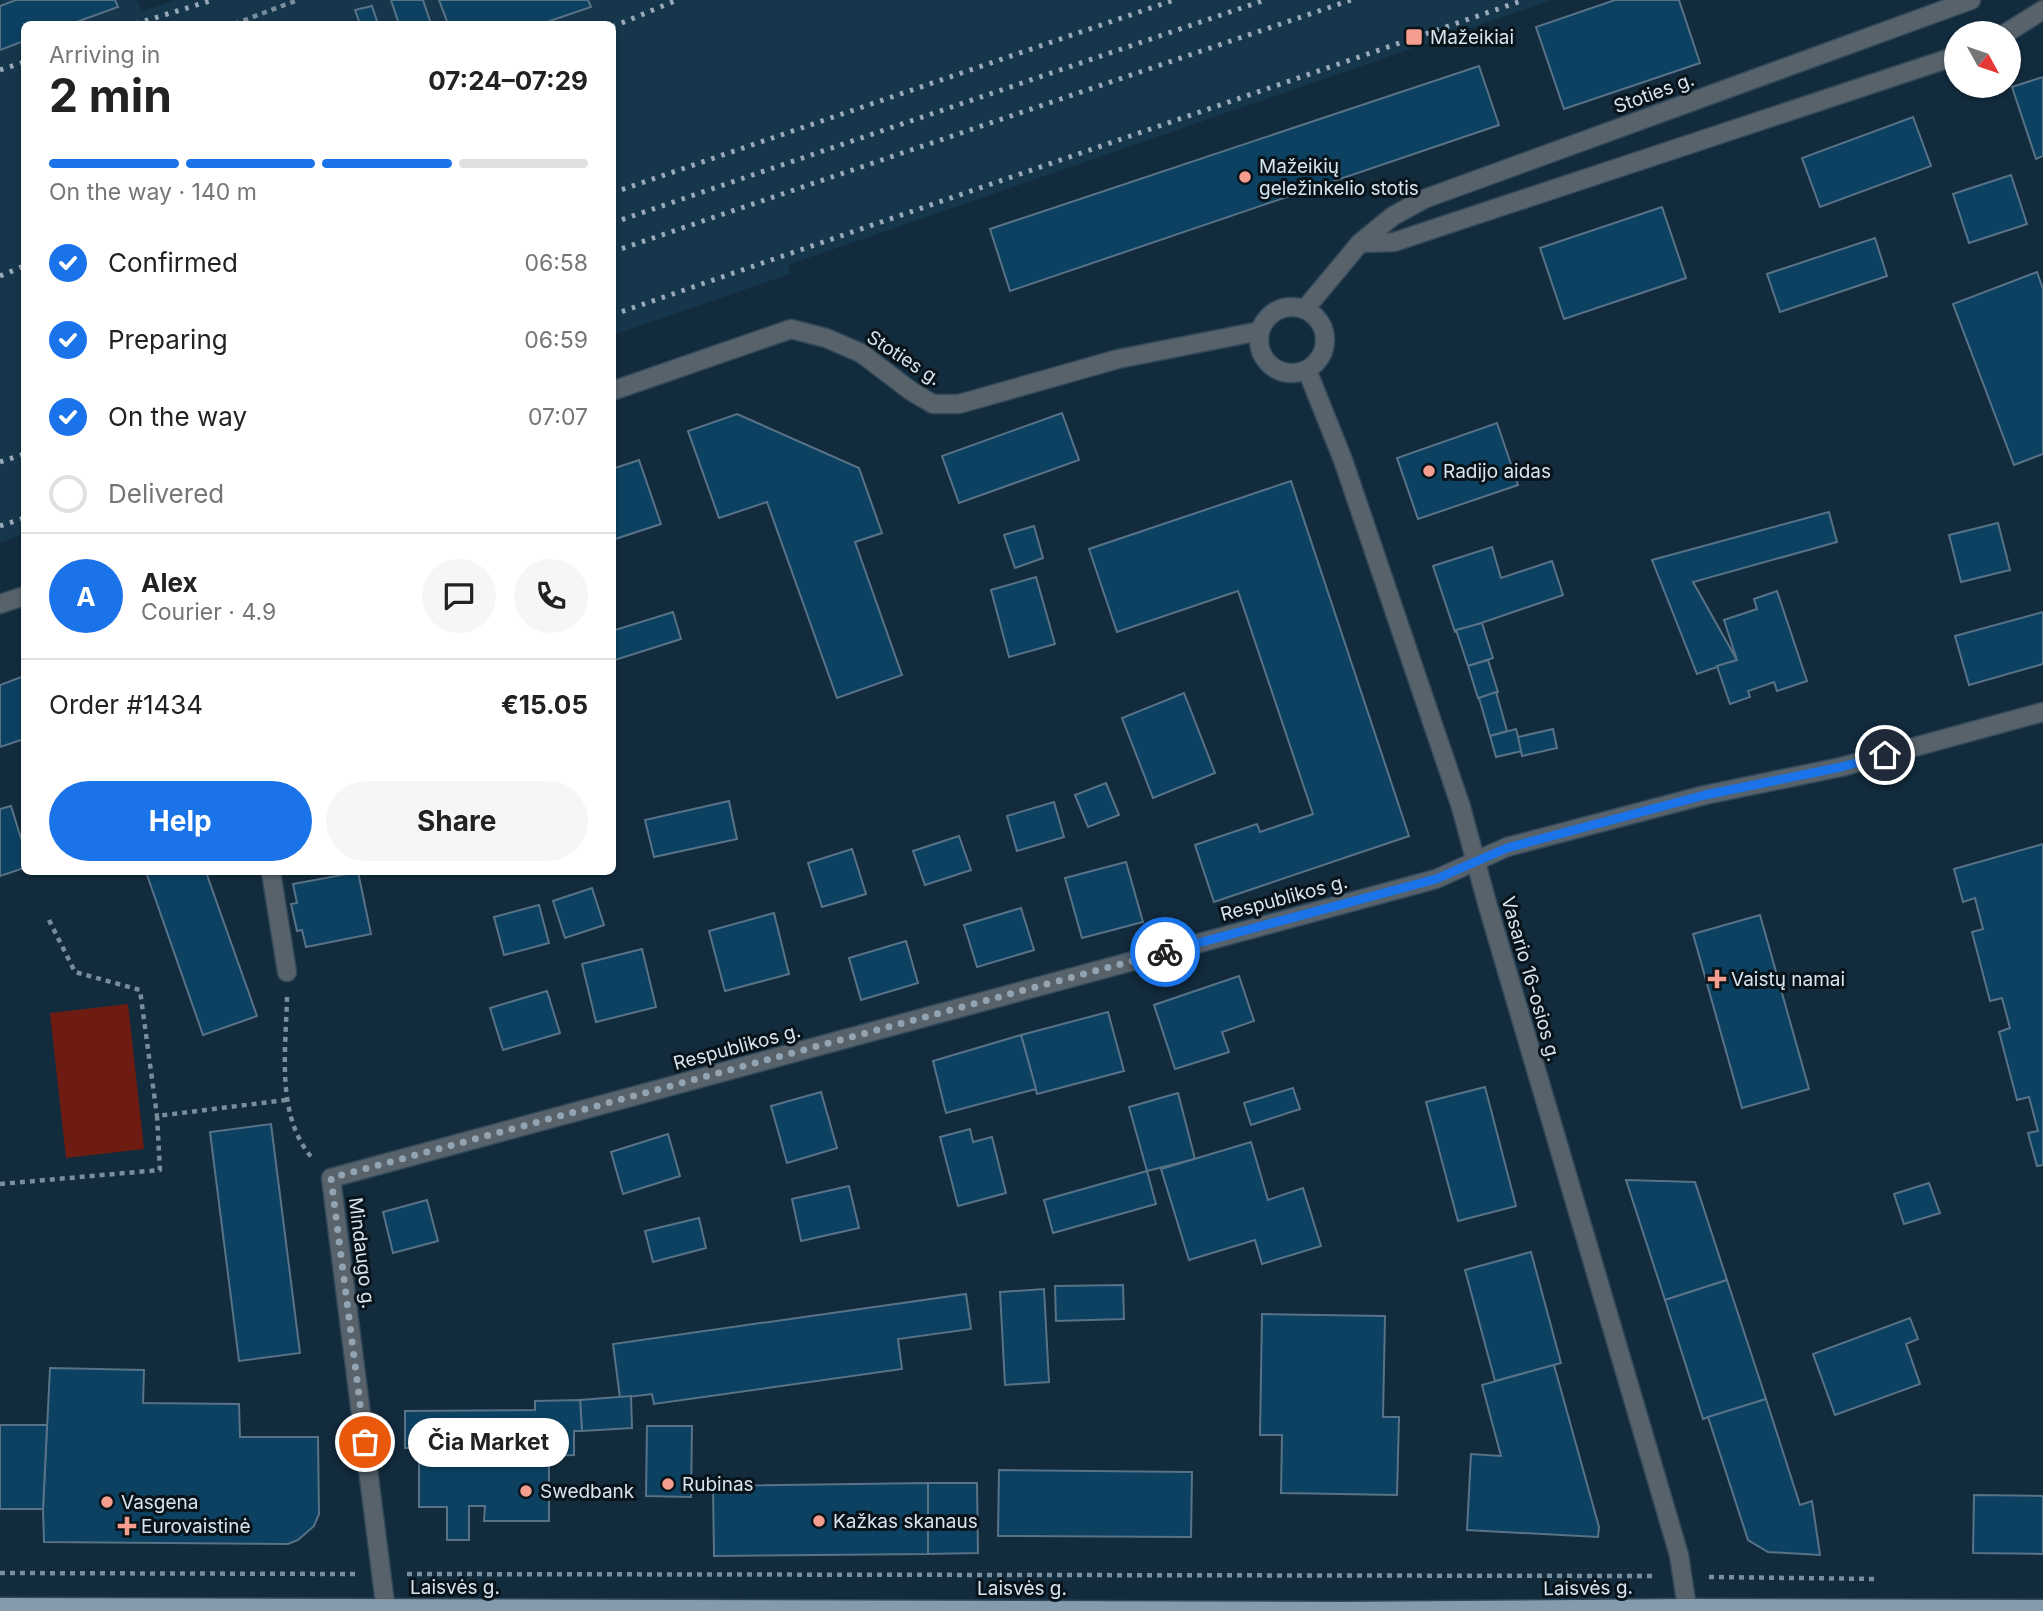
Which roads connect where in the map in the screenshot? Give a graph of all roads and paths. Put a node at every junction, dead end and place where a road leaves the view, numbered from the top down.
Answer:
1 (298, 0) edge
2 (1971, 0) edge
3 (2043, 10) edge
4 (242, 21) edge
5 (2021, 24) edge
6 (1944, 60) edge
7 (1360, 243) junction
8 (1305, 310) junction
9 (1260, 331) junction
10 (1307, 370) junction
11 (616, 390) edge
12 (21, 597) edge
13 (0, 604) edge
14 (2043, 712) edge
15 (1475, 862) junction
16 (271, 875) edge
17 (49, 920) dead end
18 (287, 972) joint
19 (286, 1100) junction
20 (157, 1116) junction
21 (331, 1178) junction
22 (0, 1184) edge
23 (0, 1573) edge
24 (382, 1574) junction
25 (1682, 1576) junction
26 (1881, 1579) dead end
27 (0, 1606) edge
28 (1687, 1608) junction
29 (2043, 1609) edge
30 (386, 1610) edge

1 - 4 path
2 - 7 street, Stoties g.
3 - 5 street
6 - 7 street
7 - 8 street, Stoties g.
8 - 9 street
8 - 10 street
9 - 10 street
9 - 11 street, Stoties g.
10 - 15 street, Vasario 16-osios g.
12 - 13 street
14 - 15 street, Respublikos g.
15 - 21 street, Respublikos g.
15 - 25 street, Vasario 16-osios g.
16 - 18 street
17 - 20 path
18 - 19 path, Mindaugo g.
19 - 20 path
19 - 21 path, Mindaugo g.
20 - 22 path
21 - 24 street, Mindaugo g.
23 - 24 path
24 - 25 path
24 - 30 street, Mindaugo g.
25 - 26 path
25 - 28 street, Vasario 16-osios g.
27 - 30 main road, Laisvės g.
28 - 29 main road, Laisvės g.
28 - 30 main road, Laisvės g.

